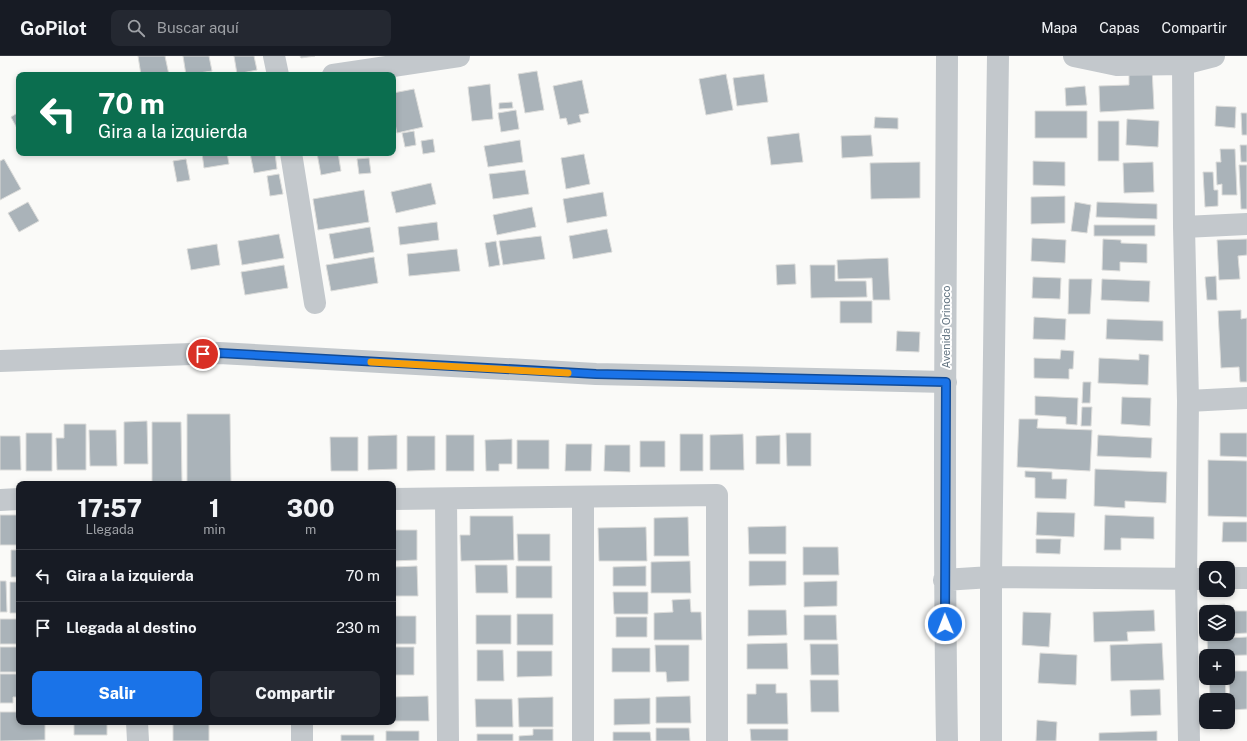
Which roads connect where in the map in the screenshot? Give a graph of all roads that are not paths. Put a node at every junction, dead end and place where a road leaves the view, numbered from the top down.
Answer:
1 (274, 56) edge
2 (459, 56) edge
3 (947, 56) edge
4 (998, 56) edge
5 (1074, 56) edge
6 (1214, 56) edge
7 (1117, 60) edge
8 (1183, 64) junction
9 (277, 72) edge
10 (353, 72) edge
11 (291, 156) edge
12 (1247, 224) edge
13 (1184, 226) junction
14 (315, 303) dead end
15 (0, 361) edge
16 (946, 382) junction
17 (1247, 398) edge
18 (1188, 401) junction
19 (583, 497) junction
20 (396, 499) edge
21 (446, 499) junction
22 (0, 500) edge
23 (16, 500) edge
24 (991, 577) junction
25 (1235, 578) edge
26 (1247, 578) edge
27 (944, 580) junction
28 (1196, 580) edge
29 (138, 725) edge
30 (302, 725) edge
31 (138, 741) edge
32 (302, 741) edge
33 (448, 741) edge
34 (583, 741) edge
35 (717, 741) edge
36 (947, 741) edge
37 (992, 741) edge
38 (1189, 741) edge

1 - 9 street
2 - 10 street
3 - 16 street, Avenida Orinoco
4 - 24 street
5 - 7 street
6 - 8 street
7 - 8 street
8 - 13 street
11 - 14 street
12 - 13 street
13 - 18 street
15 - 16 street
16 - 27 street, Avenida Orinoco
17 - 18 street
18 - 28 street
19 - 21 street
19 - 34 street
19 - 35 street
20 - 21 street
21 - 33 street
22 - 23 street
24 - 27 street
24 - 28 street
24 - 37 street
25 - 26 street
27 - 36 street, Avenida Orinoco
28 - 38 street
29 - 31 street
30 - 32 street

